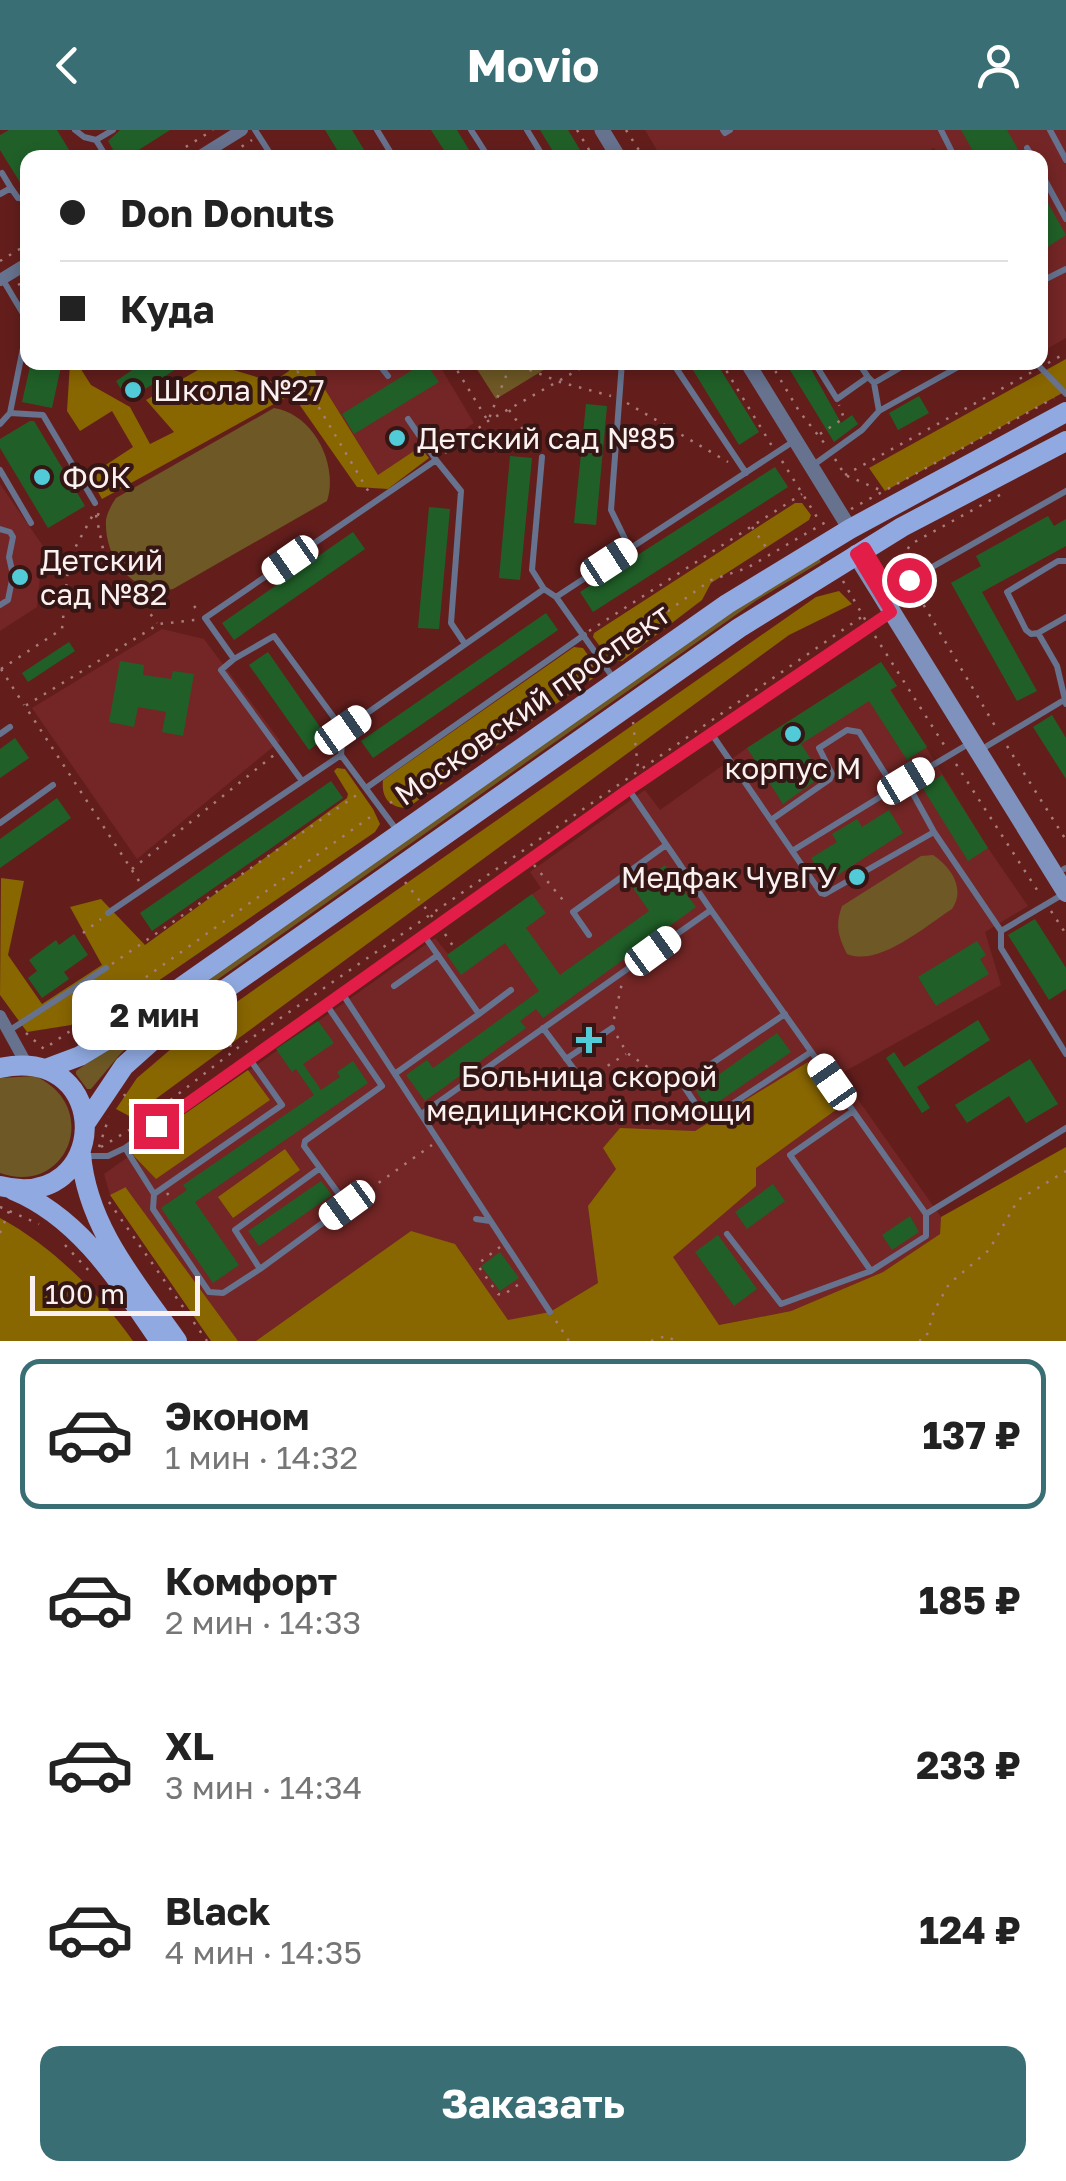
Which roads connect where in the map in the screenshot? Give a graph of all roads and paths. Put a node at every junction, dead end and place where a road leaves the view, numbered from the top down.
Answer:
1 (76, 130) edge
2 (114, 130) edge
3 (212, 130) edge
4 (242, 130) edge
5 (1050, 130) edge
6 (257, 133) edge
7 (96, 140) junction
8 (100, 150) edge
9 (181, 150) edge
10 (210, 150) edge
11 (235, 150) edge
12 (1066, 160) edge
13 (2, 173) edge
14 (1048, 186) edge
15 (10, 188) junction
16 (0, 194) edge
17 (20, 198) edge
18 (1066, 219) edge
19 (1, 279) edge
20 (20, 310) edge
21 (20, 363) edge
22 (383, 370) edge
23 (457, 370) edge
24 (508, 370) edge
25 (529, 370) edge
26 (579, 370) edge
27 (621, 370) edge
28 (677, 370) edge
29 (726, 370) edge
30 (751, 370) edge
31 (775, 370) edge
32 (819, 370) edge
33 (863, 370) edge
34 (897, 370) edge
35 (953, 370) edge
36 (1028, 370) edge
37 (1042, 370) edge
38 (294, 371) edge
39 (388, 376) dead end
40 (868, 377) junction
41 (560, 382) junction
42 (874, 384) junction
43 (1066, 394) edge
44 (619, 398) junction
45 (837, 398) junction
46 (1061, 404) edge
47 (508, 409) junction
48 (879, 411) junction
49 (10, 413) junction
50 (408, 419) dead end
51 (488, 421) junction
52 (0, 424) edge
53 (819, 435) junction
54 (795, 441) junction
55 (1063, 448) edge
56 (777, 453) junction
57 (830, 453) junction
58 (542, 456) joint
59 (436, 460) junction
60 (811, 466) junction
61 (0, 470) edge
62 (746, 473) junction
63 (845, 476) junction
64 (1011, 488) dead end
65 (882, 491) junction
66 (1066, 491) edge
67 (802, 494) junction
68 (374, 501) junction
69 (95, 503) joint
70 (95, 513) junction
71 (106, 517) dead end
72 (844, 519) junction
73 (32, 523) dead end
74 (821, 524) junction
75 (751, 526) junction
76 (0, 528) edge
77 (630, 549) junction
78 (861, 551) junction
79 (770, 554) junction
80 (1066, 561) edge
81 (905, 564) junction
82 (897, 567) dead end
83 (906, 572) dead end
84 (843, 586) dead end
85 (912, 586) dead end
86 (864, 588) dead end
87 (544, 589) junction
88 (850, 596) junction
89 (556, 597) junction
90 (894, 603) junction
91 (0, 606) edge
92 (194, 606) dead end
93 (863, 616) junction
94 (1066, 616) edge
95 (205, 618) junction
96 (866, 621) dead end
97 (158, 624) junction
98 (872, 630) dead end
99 (1038, 632) junction
100 (584, 635) junction
101 (465, 644) junction
102 (606, 655) dead end
103 (234, 659) junction
104 (594, 664) dead end
105 (0, 669) edge
106 (616, 682) junction
107 (1065, 702) edge
108 (24, 706) junction
109 (633, 720) dead end
110 (10, 727) dead end
111 (343, 730) junction
112 (712, 732) junction
113 (0, 734) edge
114 (989, 744) junction
115 (281, 750) junction
116 (1010, 751) junction
117 (949, 753) dead end
118 (340, 756) junction
119 (953, 759) dead end
120 (638, 770) junction
121 (644, 779) junction
122 (906, 781) junction
123 (302, 782) junction
124 (53, 785) dead end
125 (897, 785) junction
126 (366, 788) junction
127 (628, 790) junction
128 (388, 804) dead end
129 (376, 812) dead end
130 (770, 820) junction
131 (0, 824) edge
132 (934, 832) junction
133 (400, 834) junction
134 (1066, 840) edge
135 (666, 846) junction
136 (792, 851) junction
137 (530, 860) junction
138 (131, 870) junction
139 (1063, 871) edge
140 (404, 881) dead end
141 (145, 890) junction
142 (1066, 892) edge
143 (1046, 904) junction
144 (712, 910) junction
145 (573, 912) junction
146 (108, 913) joint
147 (431, 914) junction
148 (438, 924) junction
149 (1002, 930) junction
150 (83, 933) dead end
151 (424, 934) junction
152 (1066, 934) edge
153 (589, 935) dead end
154 (455, 948) dead end
155 (438, 955) junction
156 (106, 968) joint
157 (624, 971) junction
158 (394, 986) dead end
159 (511, 990) dead end
160 (342, 993) junction
161 (326, 1004) junction
162 (479, 1014) junction
163 (785, 1014) junction
164 (0, 1016) edge
165 (86, 1020) junction
166 (543, 1028) junction
167 (612, 1028) junction
168 (15, 1029) junction
169 (96, 1033) dead end
170 (176, 1042) dead end
171 (240, 1046) junction
172 (811, 1052) junction
173 (627, 1053) junction
174 (1066, 1054) edge
175 (250, 1058) junction
176 (566, 1059) junction
177 (17, 1066) edge
178 (395, 1073) junction
179 (580, 1078) joint
180 (685, 1088) junction
181 (123, 1092) dead end
182 (852, 1111) junction
183 (423, 1113) junction
184 (140, 1123) junction
185 (85, 1124) junction
186 (1066, 1128) edge
187 (440, 1140) junction
188 (124, 1148) junction
189 (90, 1151) junction
190 (320, 1168) junction
191 (1066, 1171) edge
192 (104, 1194) dead end
193 (154, 1194) junction
194 (4, 1197) edge
195 (347, 1205) junction
196 (926, 1214) junction
197 (476, 1218) dead end
198 (492, 1221) junction
199 (52, 1231) dead end
200 (0, 1233) edge
201 (727, 1234) dead end
202 (505, 1243) junction
203 (65, 1245) dead end
204 (260, 1268) junction
205 (870, 1271) junction
206 (91, 1273) dead end
207 (528, 1278) junction
208 (550, 1312) joint
209 (160, 1341) edge
210 (177, 1341) edge
211 (207, 1341) edge
212 (569, 1341) edge
213 (651, 1341) edge
214 (676, 1341) edge
215 (920, 1341) edge

1 - 7 lane
2 - 7 lane
3 - 9 path
4 - 10 street
5 - 12 lane
6 - 11 path
7 - 8 lane
13 - 15 lane
14 - 18 lane
15 - 16 lane
15 - 17 lane
19 - 20 lane
21 - 49 lane
22 - 39 lane
23 - 51 path
24 - 51 path
25 - 41 path
26 - 41 path
27 - 44 lane
28 - 62 lane
29 - 56 path
30 - 54 street
31 - 53 path
32 - 45 lane
33 - 40 lane
34 - 42 lane
35 - 48 lane
36 - 63 path
37 - 43 lane
38 - 68 path
40 - 42 lane
40 - 45 lane
41 - 44 path
41 - 47 path
42 - 48 lane
44 - 62 path
44 - 77 lane
45 - 53 path
46 - 65 path
46 - 72 main road, Московский проспект
47 - 51 path
47 - 58 path
48 - 57 lane
49 - 52 lane
49 - 69 lane
50 - 59 lane
51 - 59 path
53 - 57 path
54 - 56 lane
54 - 60 street
55 - 78 main road, Московский проспект
56 - 62 lane
56 - 67 path
57 - 60 lane
57 - 63 path
58 - 87 lane
59 - 68 lane
59 - 101 lane
60 - 72 street
61 - 73 lane
62 - 77 lane
63 - 65 path
64 - 81 path
65 - 72 path
66 - 90 lane
67 - 74 path
67 - 75 path
68 - 95 lane
69 - 70 path
70 - 71 path
70 - 97 path
70 - 105 path
72 - 74 path
72 - 78 main road
72 - 106 main road, Московский проспект
74 - 79 path
75 - 79 path
75 - 100 path
76 - 91 lane
77 - 89 lane
78 - 90 main road
78 - 185 main road, Московский проспект
79 - 102 path
80 - 99 lane
81 - 82 path
81 - 83 path
84 - 88 path
85 - 114 path
86 - 88 path
87 - 89 lane
87 - 101 lane
88 - 93 path
89 - 100 lane
90 - 112 lane
90 - 114 main road
92 - 95 path
93 - 96 path
93 - 120 path
94 - 99 lane
95 - 97 path
95 - 103 lane
97 - 108 path
98 - 117 path
99 - 107 lane
100 - 106 lane
100 - 126 lane
101 - 111 lane
103 - 111 lane
103 - 115 lane
104 - 128 path
105 - 108 path
106 - 133 main road, Московский проспект
107 - 114 lane
108 - 138 path
109 - 120 path
110 - 113 lane
111 - 118 lane
112 - 121 lane
112 - 130 lane
114 - 116 path
114 - 116 path
114 - 122 lane
114 - 139 main road
115 - 123 lane
115 - 138 path
116 - 134 path
118 - 123 lane
118 - 126 lane
119 - 143 path
120 - 121 path
120 - 147 path
121 - 127 lane
122 - 125 lane
122 - 132 lane
123 - 141 lane
124 - 131 lane
125 - 130 lane
125 - 136 lane
126 - 133 lane
126 - 156 path
127 - 135 lane
127 - 137 lane
129 - 165 path
130 - 136 lane
132 - 136 lane
132 - 149 lane
133 - 177 main road, Московский проспект
135 - 144 lane
135 - 145 lane
137 - 145 path
137 - 148 lane
138 - 141 path
139 - 142 main road
140 - 147 path
141 - 146 lane
142 - 143 lane
143 - 149 lane
143 - 152 path
144 - 157 lane
144 - 163 lane
145 - 153 lane
146 - 150 path
147 - 148 path
147 - 171 path
148 - 151 lane
148 - 154 path
149 - 174 lane
151 - 155 lane
151 - 160 lane
155 - 158 lane
155 - 162 lane
156 - 168 lane
157 - 166 lane
157 - 167 path
159 - 162 lane
160 - 161 lane
160 - 178 lane
161 - 175 lane
161 - 190 lane
162 - 178 lane
163 - 172 lane
163 - 180 lane
164 - 168 street
165 - 168 path
165 - 169 path
166 - 176 lane
166 - 183 lane
167 - 173 path
167 - 176 lane
168 - 177 street
170 - 171 path
171 - 184 path
172 - 180 lane
172 - 182 lane
173 - 179 path
173 - 180 path
175 - 188 lane
175 - 193 lane
176 - 179 lane
177 - 185 main road
178 - 183 lane
181 - 184 path
182 - 196 lane
182 - 205 lane
183 - 187 lane
184 - 189 path
185 - 189 main road
186 - 196 lane
187 - 195 path
187 - 198 lane
188 - 189 lane
188 - 193 lane
189 - 194 main road
189 - 210 main road
190 - 195 lane
190 - 204 lane
191 - 215 path
192 - 211 path
193 - 204 lane
194 - 199 path
194 - 200 path
194 - 209 main road
195 - 204 lane
196 - 205 lane
197 - 198 lane
198 - 202 lane
201 - 205 lane
202 - 207 lane
202 - 207 path
203 - 206 path
207 - 208 lane
208 - 212 path
213 - 214 path

